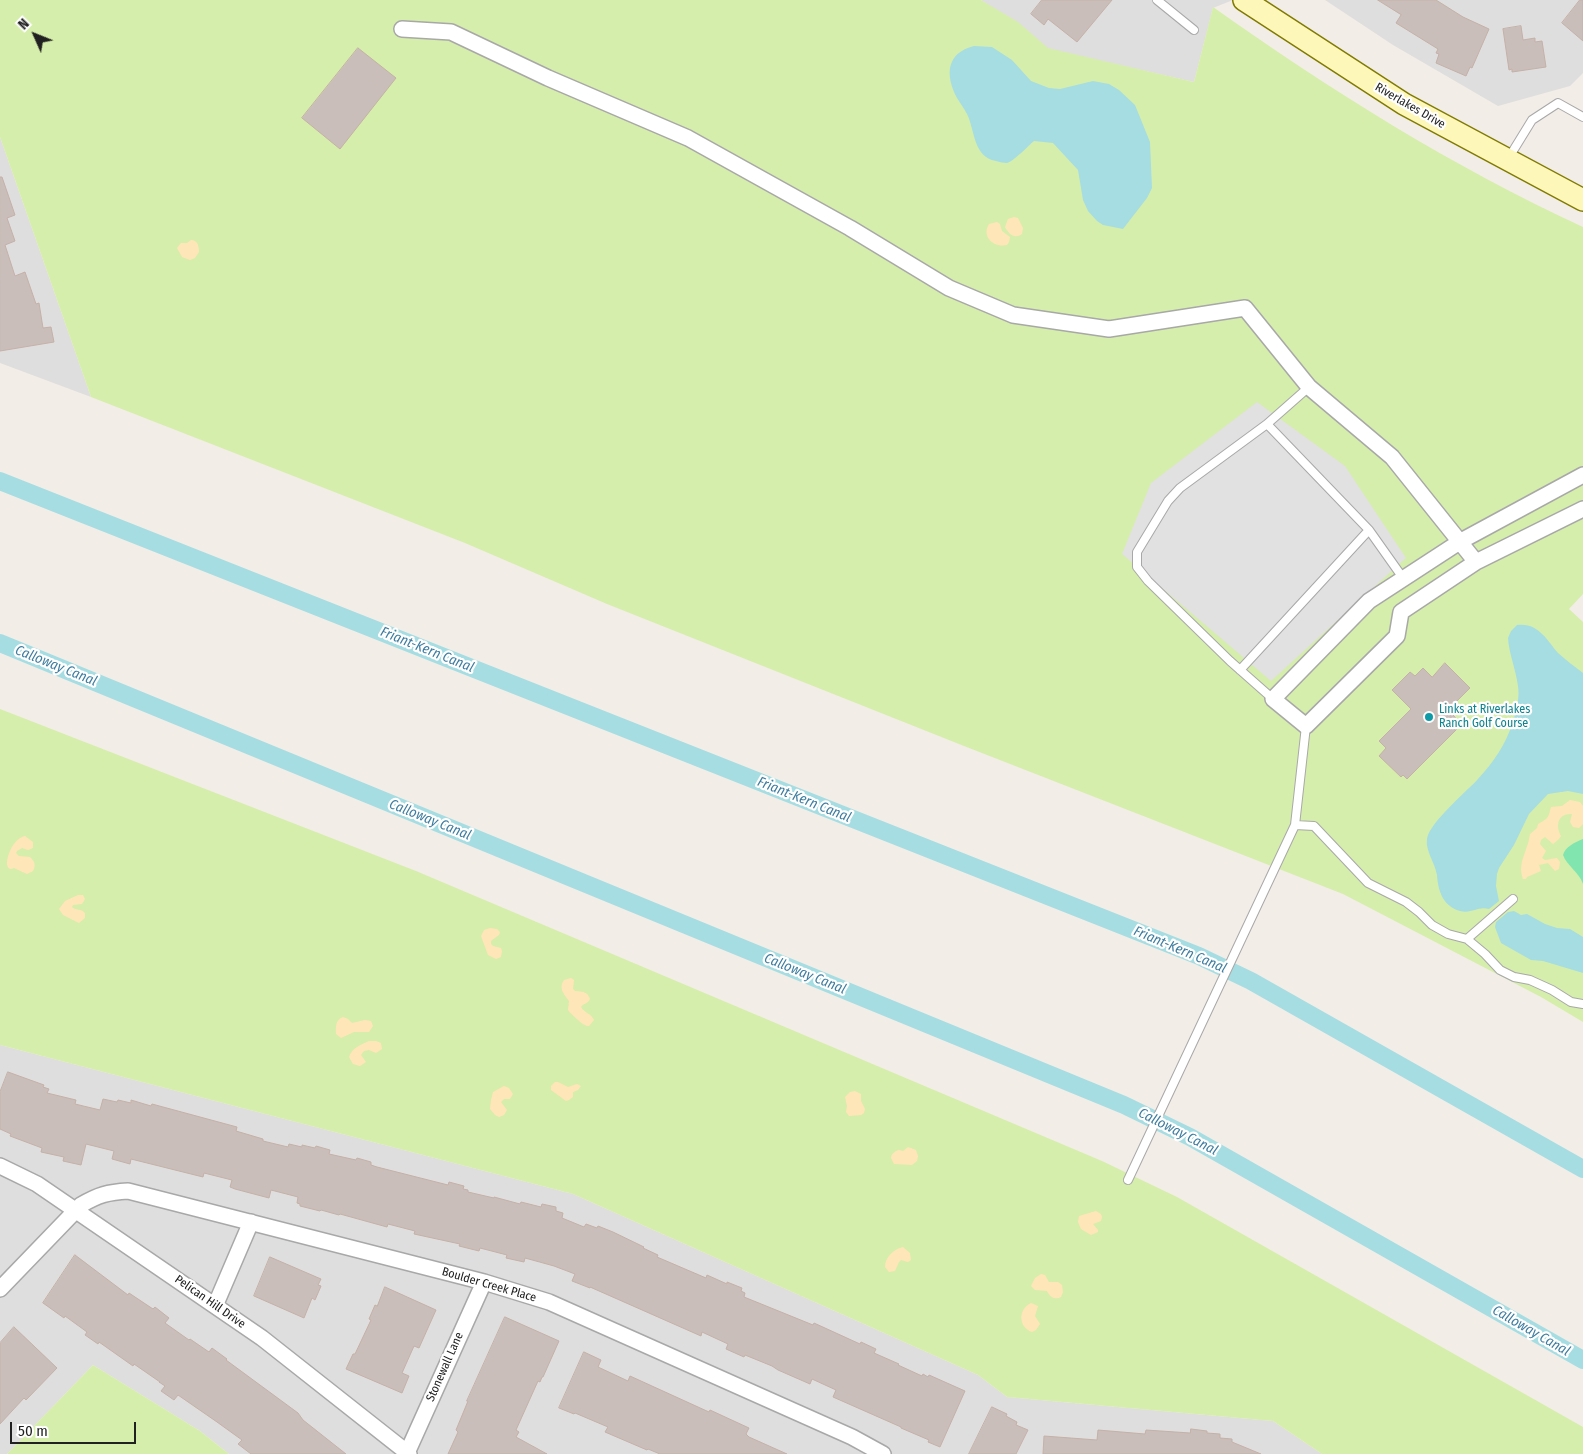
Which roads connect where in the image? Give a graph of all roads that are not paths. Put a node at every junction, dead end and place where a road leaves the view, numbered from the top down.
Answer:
1 (1157, 0) edge
2 (1244, 0) edge
3 (402, 29) dead end
4 (1194, 30) dead end
5 (1583, 116) edge
6 (1507, 160) junction
7 (1583, 200) edge
8 (1309, 386) junction
9 (1267, 424) junction
10 (1583, 475) edge
11 (1583, 509) edge
12 (1369, 530) junction
13 (1461, 542) junction
14 (1476, 562) junction
15 (1403, 578) junction
16 (1383, 592) junction
17 (1401, 612) junction
18 (1240, 670) junction
19 (1273, 700) junction
20 (1306, 726) junction
21 (1295, 825) junction
22 (1514, 899) dead end
23 (1467, 939) junction
24 (1583, 1004) edge
25 (0, 1166) edge
26 (1128, 1180) dead end
27 (76, 1210) junction
28 (250, 1222) junction
29 (484, 1282) junction
30 (0, 1289) edge
31 (215, 1306) junction
32 (408, 1453) edge
33 (883, 1454) edge

1 - 4 lane
2 - 6 main road, Riverlakes Drive
3 - 8 street
5 - 6 lane
6 - 7 main road, Riverlakes Drive
8 - 9 lane
8 - 13 street
9 - 12 lane
9 - 18 lane
10 - 13 street
11 - 14 street
12 - 15 lane
12 - 18 lane
13 - 14 street
13 - 15 street
14 - 17 street
15 - 16 street
16 - 17 street
16 - 19 street
17 - 20 street
18 - 19 lane
19 - 20 street
20 - 21 lane
21 - 23 lane
21 - 26 lane
22 - 23 lane
23 - 24 lane
25 - 27 street, Pelican Hill Drive
27 - 28 street, Boulder Creek Place
27 - 30 street, Boulder Creek Place
27 - 31 street, Pelican Hill Drive
28 - 29 street, Boulder Creek Place
28 - 31 street
29 - 32 street, Stonewall Lane
29 - 33 street, Boulder Creek Place
31 - 32 street, Pelican Hill Drive

